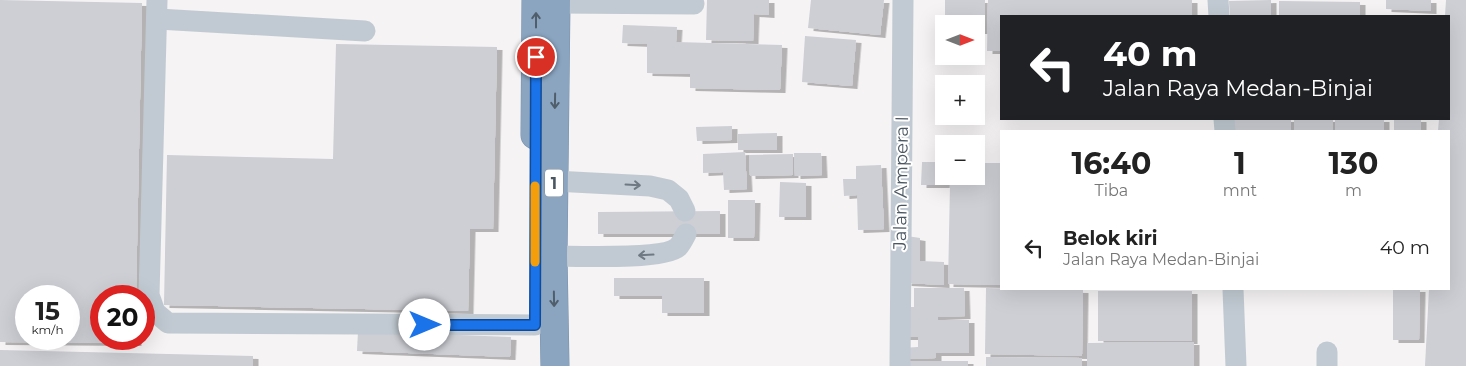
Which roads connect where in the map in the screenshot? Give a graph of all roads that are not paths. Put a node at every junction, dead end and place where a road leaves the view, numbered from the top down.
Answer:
1 (903, 0) edge
2 (1218, 0) edge
3 (549, 1) edge
4 (694, 4) dead end
5 (158, 9) edge
6 (1219, 15) edge
7 (365, 31) dead end
8 (554, 181) junction
9 (685, 211) dead end
10 (686, 234) dead end
11 (553, 256) junction
12 (1232, 290) edge
13 (535, 325) junction
14 (536, 366) edge
15 (555, 366) edge
16 (900, 366) edge
17 (1236, 366) edge

1 - 16 street, Jalan Ampera I
2 - 6 street
3 - 4 street
3 -> 8 highway, 1
13 -> 3 highway, 1
5 - 7 street
5 - 13 street
8 -> 9 street
8 - 11 highway, 1
10 -> 11 street
11 -> 15 highway, 1
12 - 17 street
13 - 14 highway, 1

